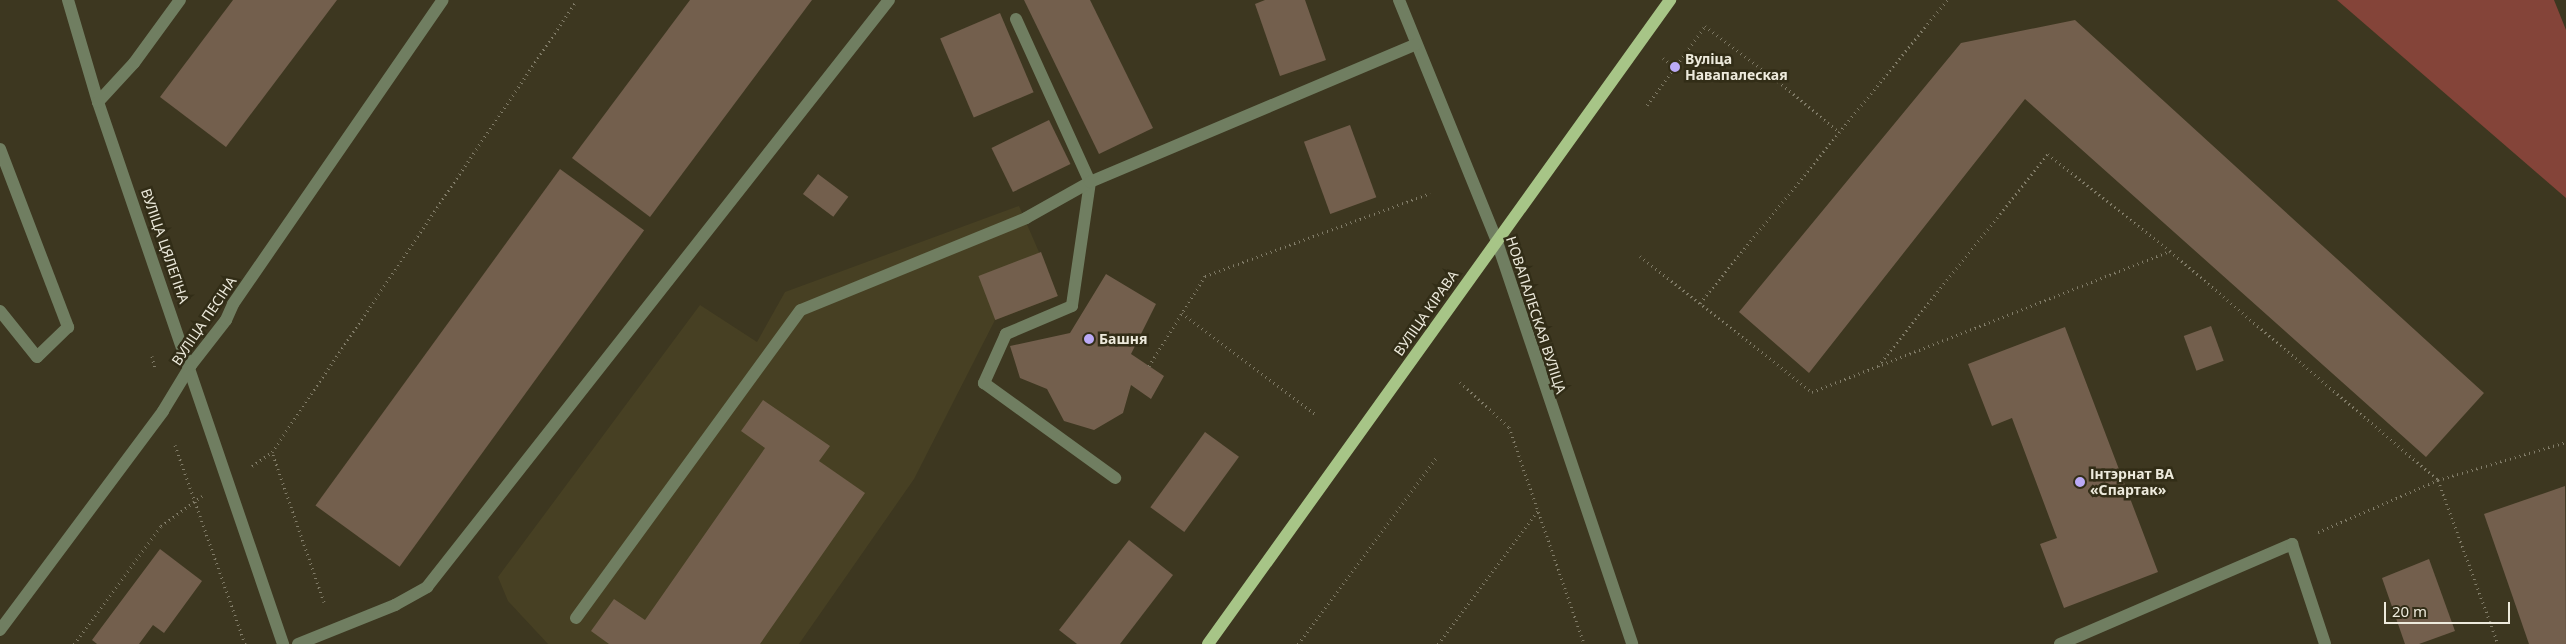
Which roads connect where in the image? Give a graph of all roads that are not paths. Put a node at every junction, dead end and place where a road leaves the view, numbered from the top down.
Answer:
1 (68, 0) edge
2 (180, 0) edge
3 (443, 0) edge
4 (889, 0) edge
5 (1398, 0) edge
6 (1670, 0) edge
7 (1016, 19) dead end
8 (1416, 44) junction
9 (98, 102) junction
10 (0, 148) edge
11 (1090, 182) junction
12 (1496, 239) junction
13 (0, 311) edge
14 (191, 365) junction
15 (1115, 478) dead end
16 (576, 618) dead end
17 (0, 630) edge
18 (283, 644) edge
19 (298, 644) edge
20 (1208, 644) edge
21 (1632, 644) edge
22 (2060, 644) edge
23 (2325, 644) edge

1 - 9 street, ВУЛІЦА ЦЯЛЕГІНА
2 - 9 street
3 - 14 street, ВУЛІЦА ПЕСІНА
4 - 19 street
5 - 8 street, НОВАПАЛЕСКАЯ ВУЛІЦА
6 - 12 main road, ВУЛІЦА КІРАВА
7 - 11 street
8 - 11 street
8 - 12 street, НОВАПАЛЕСКАЯ ВУЛІЦА
9 - 14 street, ВУЛІЦА ЦЯЛЕГІНА
10 - 13 street
11 - 15 street
11 - 16 street
12 - 20 main road, ВУЛІЦА КІРАВА
12 - 21 street, НОВАПАЛЕСКАЯ ВУЛІЦА
14 - 17 street, ВУЛІЦА ПЕСІНА
14 - 18 street, ВУЛІЦА ЦЯЛЕГІНА
22 - 23 street

